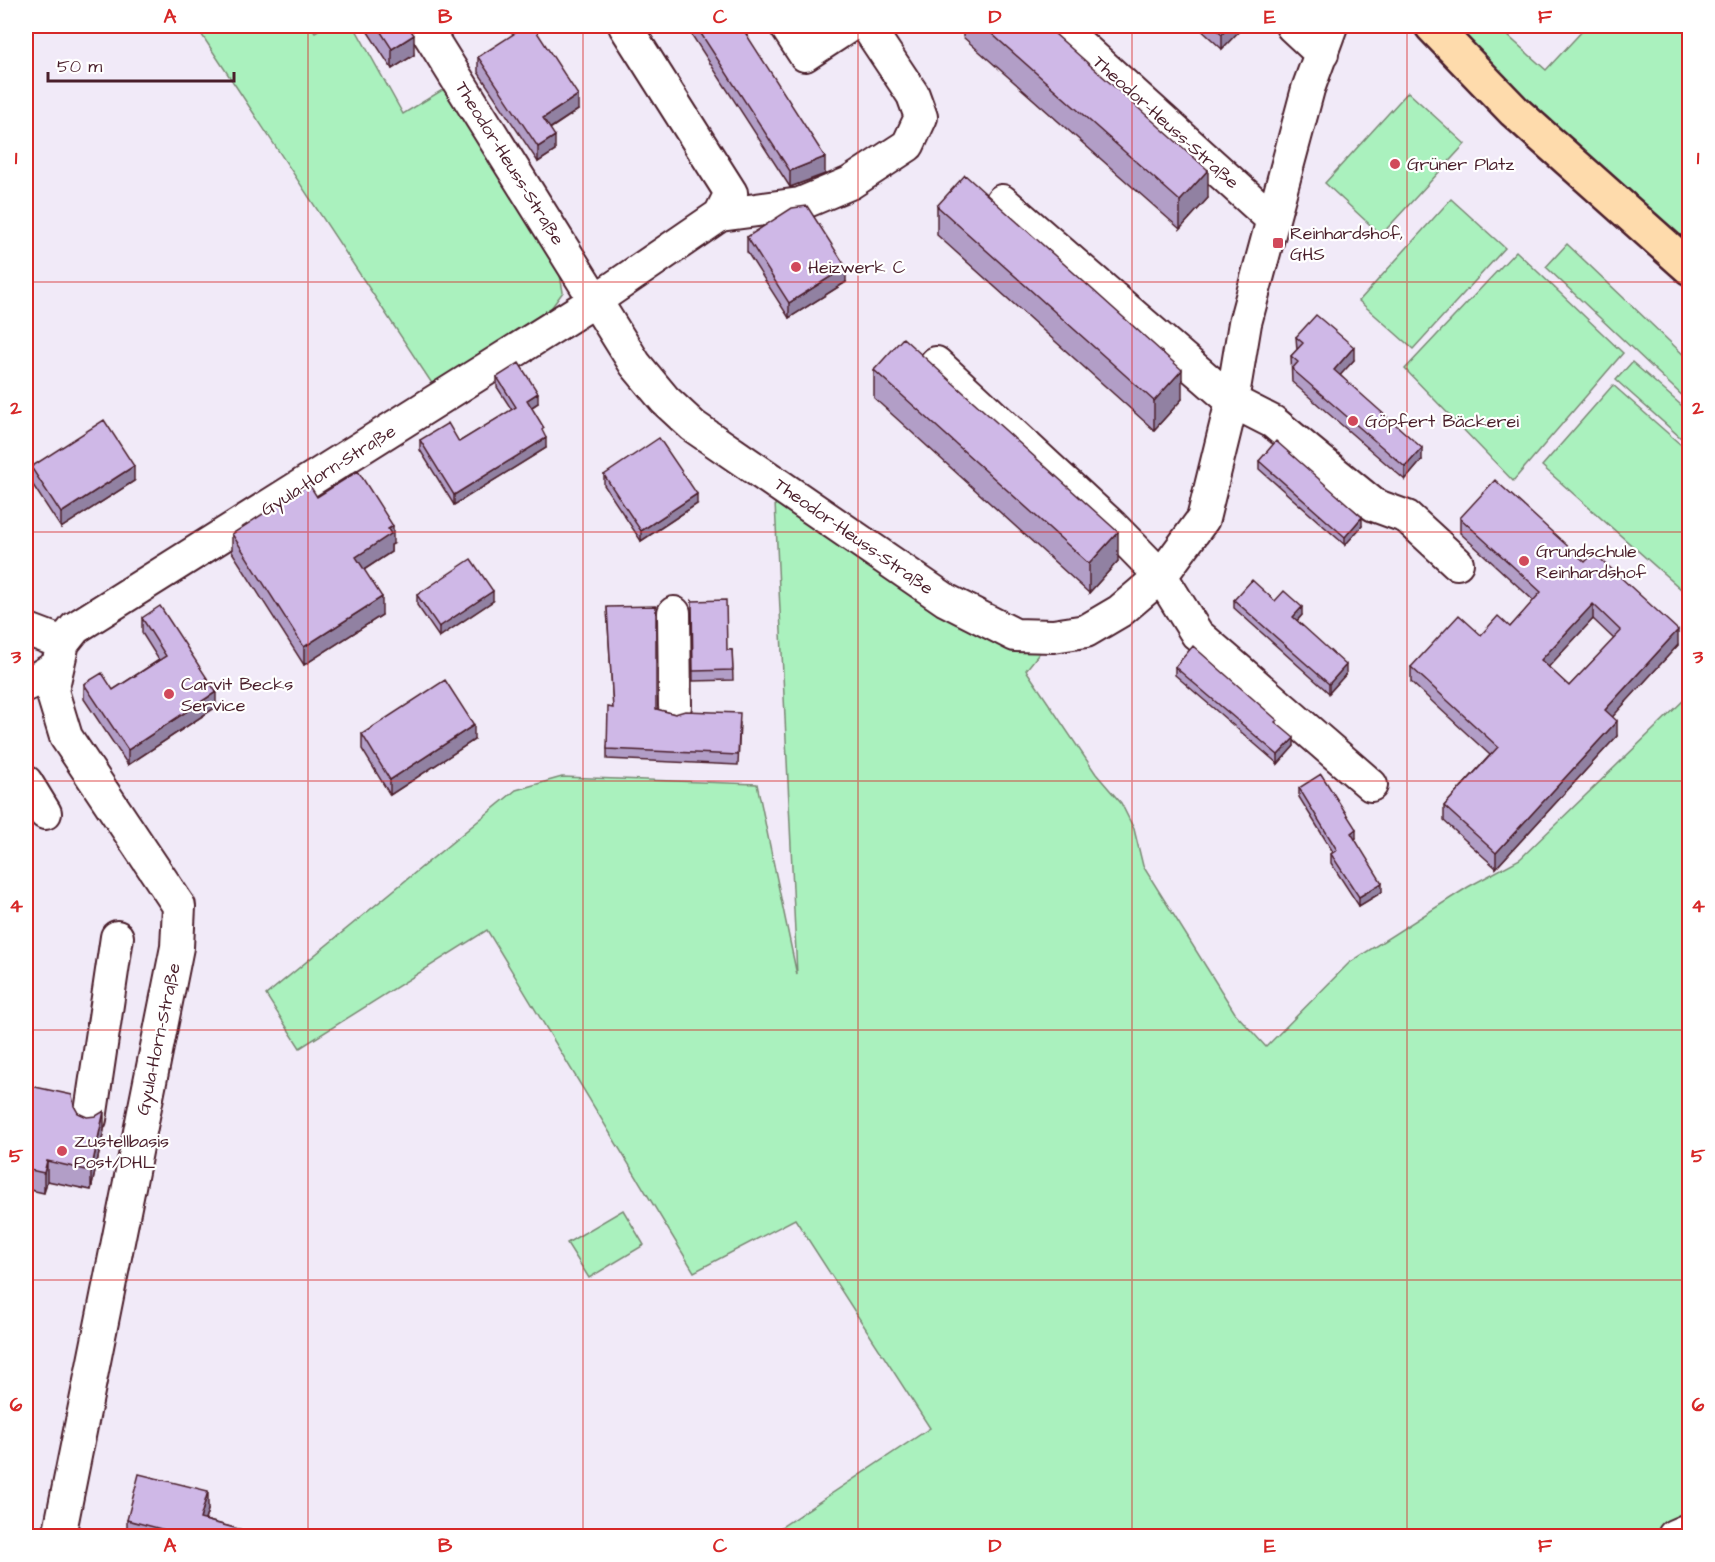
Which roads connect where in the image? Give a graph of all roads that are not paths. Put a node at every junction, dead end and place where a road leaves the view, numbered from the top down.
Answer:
1 (424, 26) edge
2 (625, 26) edge
3 (786, 26) edge
4 (849, 26) edge
5 (867, 26) edge
6 (1059, 26) edge
7 (1292, 26) edge
8 (1432, 26) edge
9 (1327, 40) edge
10 (1002, 201) dead end
11 (720, 215) junction
12 (1272, 219) junction
13 (1689, 268) edge
14 (596, 300) junction
15 (936, 363) dead end
16 (1232, 401) junction
17 (1457, 563) dead end
18 (1161, 576) junction
19 (674, 613) dead end
20 (26, 629) edge
21 (60, 655) junction
22 (26, 685) edge
23 (675, 706) dead end
24 (26, 782) edge
25 (1371, 785) dead end
26 (45, 813) dead end
27 (117, 937) dead end
28 (90, 1119) edge
29 (1689, 1529) edge
30 (59, 1536) edge
31 (1674, 1536) edge

1 - 14 street, Theodor-Heuss-Straße
2 - 11 street
3 - 4 street
5 - 11 street
6 - 12 street, Theodor-Heuss-Straße
7 - 9 street, Theodor-Heuss-Straße
8 - 13 main road
9 - 12 street, Theodor-Heuss-Straße
10 - 16 street
11 - 14 street
12 - 16 street, Theodor-Heuss-Straße
14 - 18 street, Theodor-Heuss-Straße
14 - 21 street, Gyula-Horn-Straße
15 - 18 street
16 - 17 street
16 - 18 street, Theodor-Heuss-Straße
18 - 25 street
19 - 23 street
20 - 21 street
21 - 22 street
21 - 30 street, Gyula-Horn-Straße
24 - 26 street
27 - 28 street
29 - 31 street

